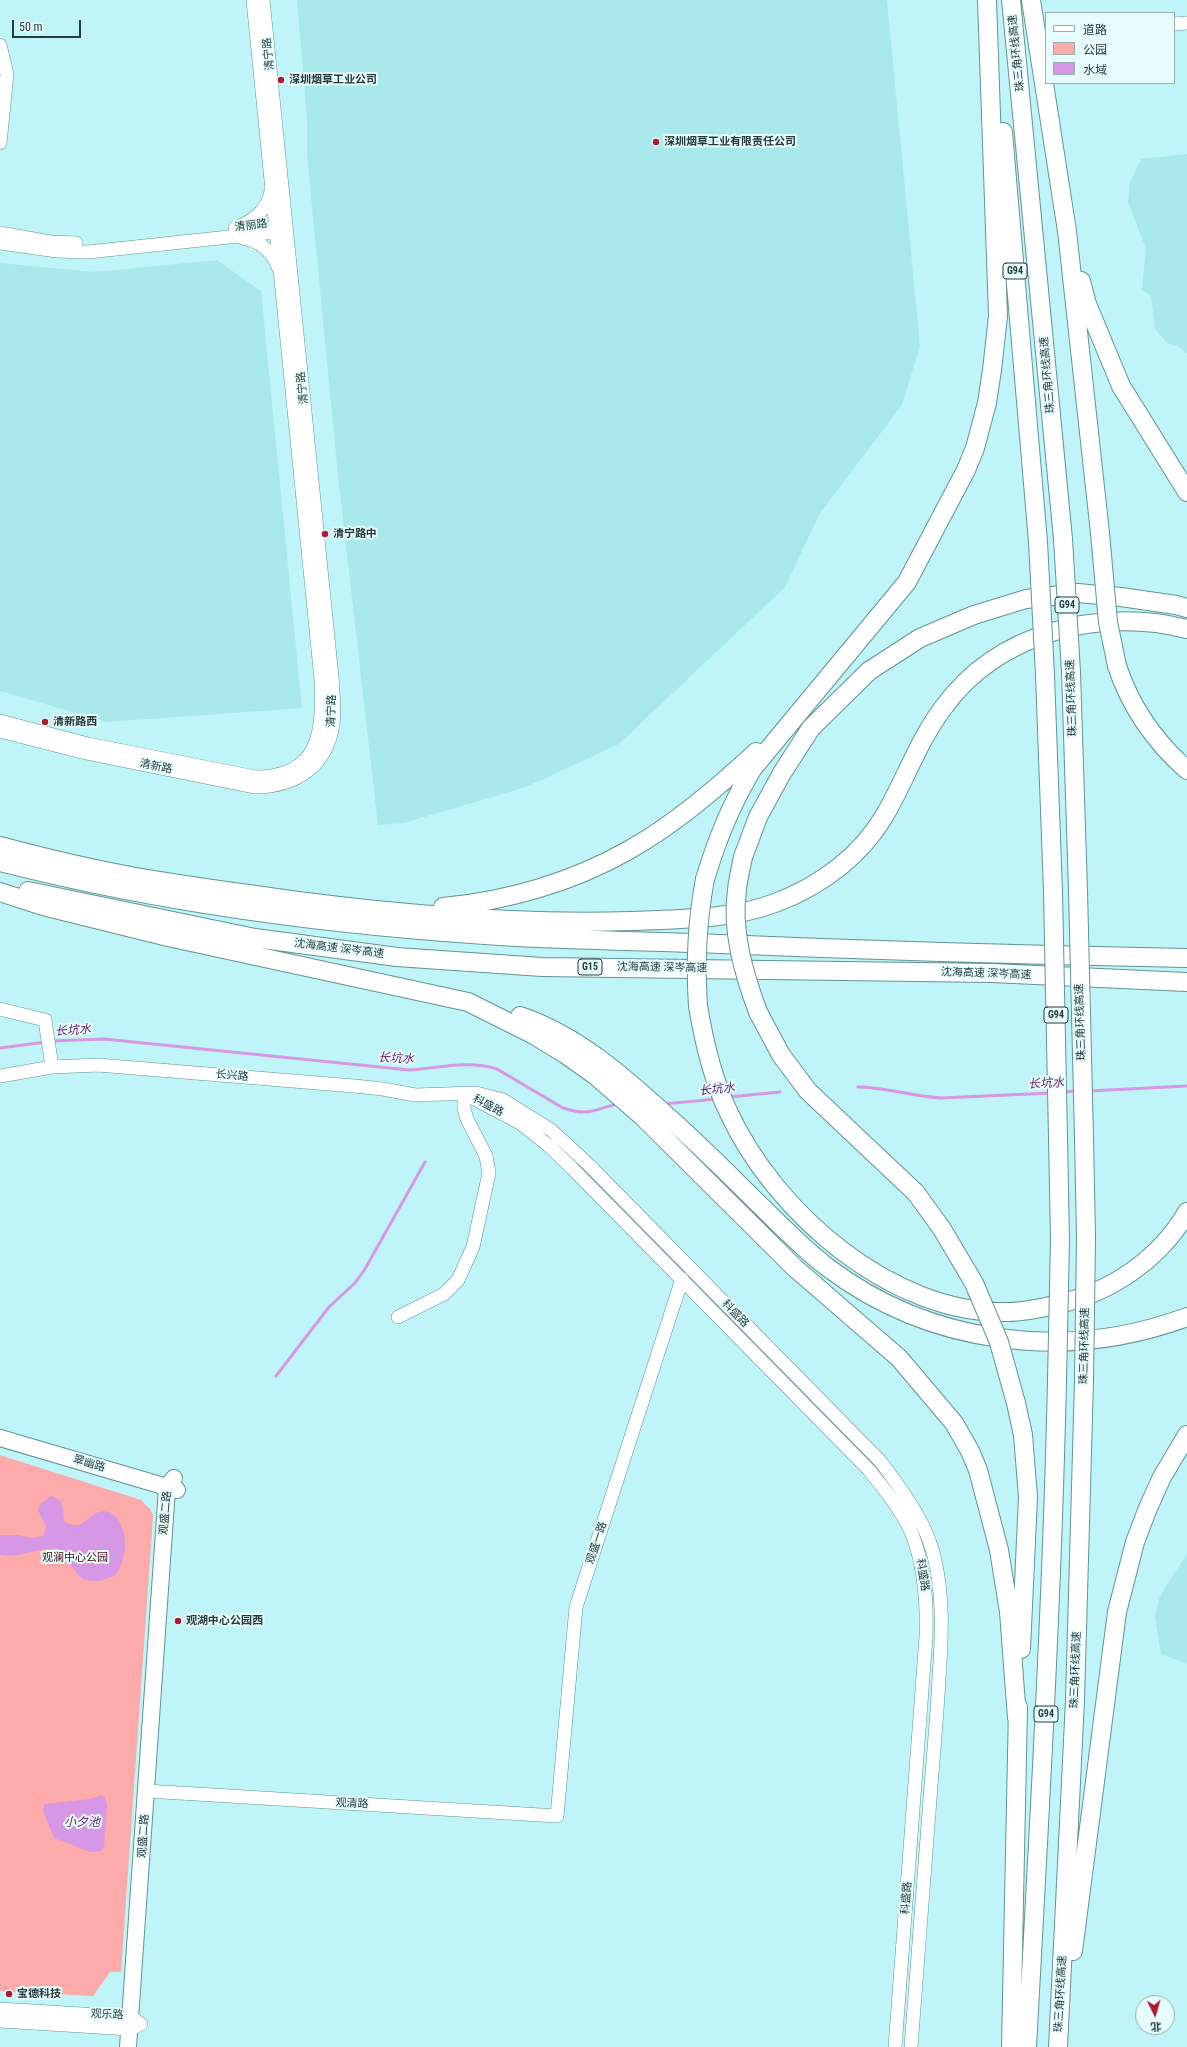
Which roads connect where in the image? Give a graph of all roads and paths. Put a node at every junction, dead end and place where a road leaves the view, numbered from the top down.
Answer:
1 (253, 0) edge
2 (263, 0) edge
3 (987, 0) edge
4 (990, 0) edge
5 (1011, 0) edge
6 (1031, 0) edge
7 (1187, 23) edge
8 (1175, 24) edge
9 (0, 45) edge
10 (0, 143) edge
11 (272, 185) junction
12 (279, 228) junction
13 (1067, 231) junction
14 (0, 233) edge
15 (235, 233) junction
16 (0, 243) edge
17 (280, 273) junction
18 (1187, 492) edge
19 (1187, 608) edge
20 (1187, 629) edge
21 (794, 717) junction
22 (0, 721) edge
23 (0, 731) edge
24 (307, 765) junction
25 (1187, 770) edge
26 (0, 846) edge
27 (0, 862) edge
28 (0, 885) edge
29 (0, 892) edge
30 (366, 909) junction
31 (1187, 958) edge
32 (1187, 982) edge
33 (468, 1002) junction
34 (0, 1009) edge
35 (52, 1067) junction
36 (0, 1076) edge
37 (464, 1093) junction
38 (1187, 1212) edge
39 (682, 1279) junction
40 (398, 1317) dead end
41 (1187, 1317) edge
42 (0, 1427) edge
43 (1187, 1435) edge
44 (0, 1438) edge
45 (173, 1485) junction
46 (1017, 1718) junction
47 (152, 1792) junction
48 (557, 1816) joint
49 (0, 2009) edge
50 (0, 2021) edge
51 (134, 2023) junction
52 (128, 2047) edge
53 (139, 2047) edge
54 (895, 2047) edge
55 (911, 2047) edge
56 (1011, 2047) edge
57 (1027, 2047) edge
58 (1059, 2047) edge

1 - 11 street, 清宁路
2 - 12 street, 清宁路
3 - 21 highway
4 - 57 highway, 珠三角环线高速 / G94, bridge
5 - 58 highway, 珠三角环线高速 / G94, bridge
6 - 13 highway
7 - 8 street
9 - 10 street
11 - 12 street, 清宁路
11 - 15 street
12 - 15 street, 清丽路
12 - 17 street, 清宁路
12 - 24 street, 清宁路
13 - 18 highway
13 - 25 highway, bridge
14 - 15 street, 清丽路
15 - 16 street, 清丽路
15 - 17 street
17 - 24 street, 清宁路
19 - 46 highway, bridge
20 - 30 highway
21 - 30 highway
21 - 38 highway, bridge
22 - 24 street, 清新路
23 - 24 street, 清新路
26 - 30 highway
27 - 31 highway, 沈海高速 深岑高速
28 - 32 highway, 沈海高速 深岑高速 / G15
29 - 33 highway
33 - 41 highway
33 - 46 highway
34 - 35 street
35 - 36 street, 长兴路
35 - 37 street, 长兴路
37 - 39 street, 科盛路
37 - 40 street
37 - 55 street, 科盛路
39 - 48 street, 观盛一路
39 - 54 street, 科盛路
42 - 45 main road, 翠幽路
43 - 58 highway
44 - 45 main road, 翠幽路
45 - 47 main road, 观盛二路
46 - 56 highway
47 - 48 street, 观清路
47 - 51 main road, 观盛二路
49 - 51 street, 观乐路
50 - 51 street, 观乐路
51 - 52 main road, 观盛二路
51 - 53 main road, 观盛二路

